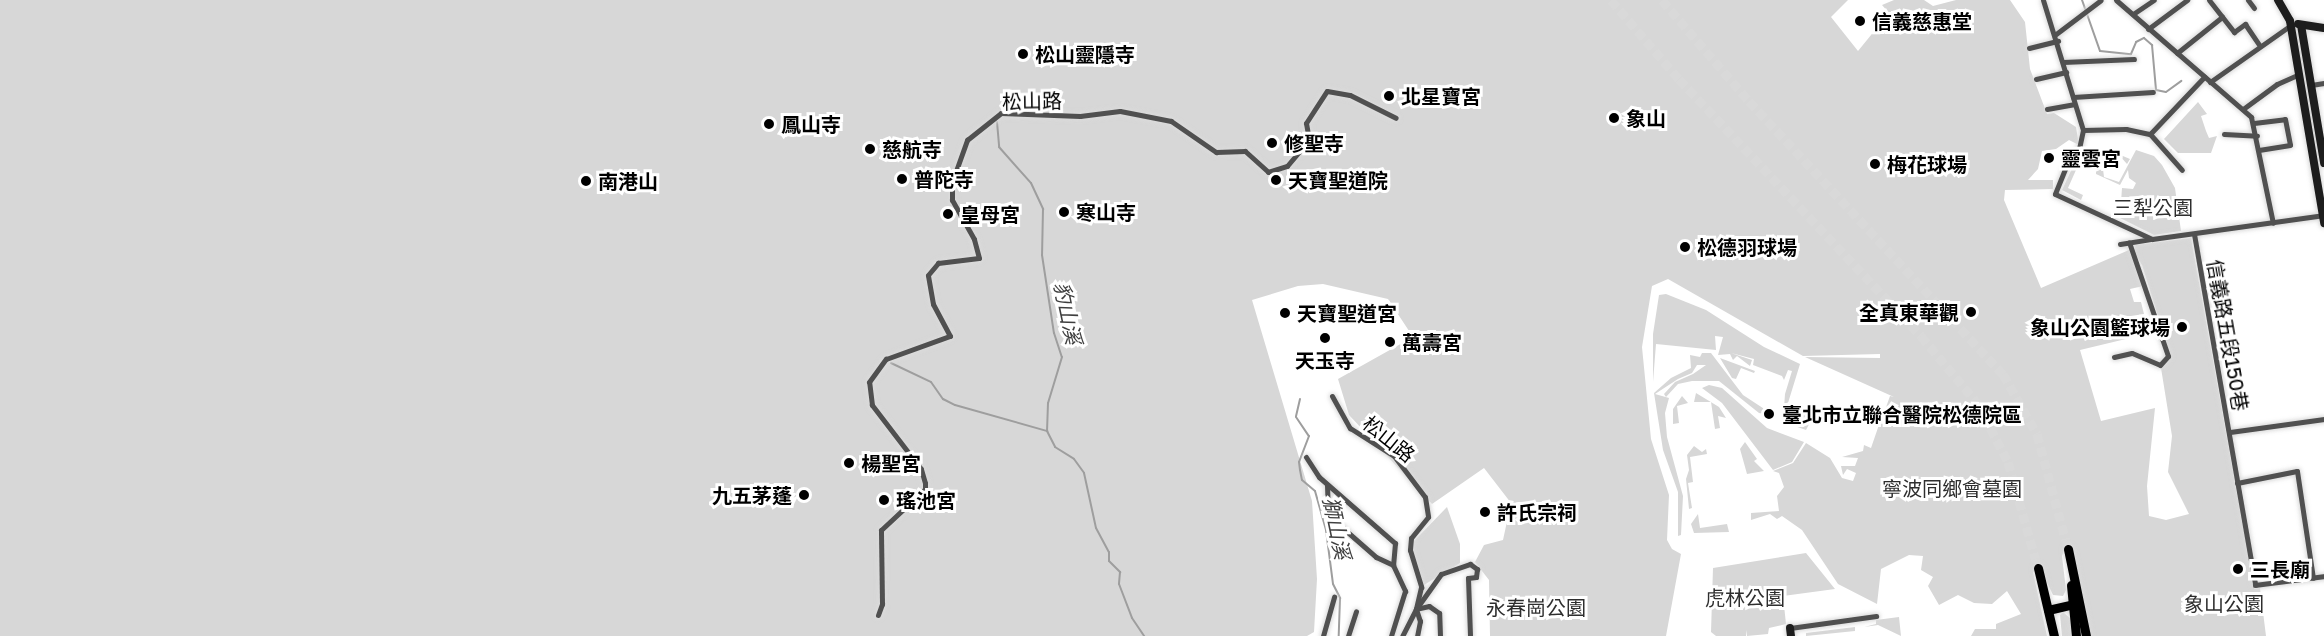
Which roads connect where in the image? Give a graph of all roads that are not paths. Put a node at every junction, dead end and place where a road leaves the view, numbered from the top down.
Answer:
1 (2043, 0) edge
2 (2101, 0) edge
3 (2116, 0) edge
4 (2154, 0) edge
5 (2187, 0) edge
6 (2210, 0) edge
7 (2248, 0) edge
8 (2278, 0) edge
9 (2254, 8) dead end
10 (2133, 14) junction
11 (2222, 17) junction
12 (2291, 23) junction
13 (2301, 25) junction
14 (2324, 28) edge
15 (2148, 29) junction
16 (2056, 34) junction
17 (2058, 41) junction
18 (2259, 45) junction
19 (2029, 48) dead end
20 (2177, 53) junction
21 (2134, 59) dead end
22 (2063, 62) junction
23 (2066, 72) junction
24 (2299, 74) junction
25 (2204, 77) junction
26 (2036, 79) dead end
27 (2210, 82) junction
28 (2324, 83) edge
29 (2311, 85) junction
30 (2153, 92) dead end
31 (2073, 100) junction
32 (2047, 109) dead end
33 (2243, 109) junction
34 (1396, 118) dead end
35 (2254, 123) junction
36 (2083, 130) junction
37 (2150, 134) junction
38 (2224, 134) dead end
39 (2257, 136) junction
40 (2260, 150) junction
41 (2324, 163) edge
42 (2182, 170) dead end
43 (2324, 215) edge
44 (2273, 223) junction
45 (2324, 223) edge
46 (2194, 234) junction
47 (2152, 239) junction
48 (2129, 242) junction
49 (2120, 244) dead end
50 (2114, 357) dead end
51 (1332, 396) dead end
52 (2324, 418) edge
53 (2230, 432) junction
54 (1306, 457) dead end
55 (2237, 483) junction
56 (1327, 484) junction
57 (1393, 565) junction
58 (2038, 568) tunnel mouth
59 (2324, 576) edge
60 (2313, 578) junction
61 (1419, 592) junction
62 (1334, 597) dead end
63 (1423, 599) junction
64 (2073, 604) junction
65 (1428, 606) junction
66 (1416, 609) junction
67 (1356, 611) dead end
68 (2049, 614) junction
69 (878, 615) dead end
70 (1876, 616) dead end
71 (1791, 632) edge
72 (1323, 636) edge
73 (1348, 636) edge
74 (1391, 636) edge
75 (1402, 636) edge
76 (1417, 636) edge
77 (1440, 636) edge
78 (1470, 636) edge
79 (2055, 636) edge
80 (2076, 636) edge
81 (2086, 636) edge

1 - 16 street
2 - 16 street
3 - 10 street
4 - 10 street
5 - 15 street
6 - 11 street
7 - 9 street
8 - 12 street
10 - 15 street
11 - 18 street
11 - 20 street
12 - 13 street
12 - 18 street
12 - 24 street
13 - 14 street
13 - 29 street
15 - 20 street
16 - 17 street
17 - 19 street
17 - 22 street
18 - 27 street
20 - 25 street
21 - 22 street
22 - 23 street
23 - 26 street
23 - 31 street
24 - 33 street
24 - 43 street
25 - 27 street
25 - 37 street
27 - 33 street
28 - 29 street
29 - 41 street
30 - 31 street
31 - 32 street
31 - 36 street
33 - 35 street
34 - 69 street, 松山路
35 - 39 street
35 - 40 street
36 - 37 street
36 - 47 street
37 - 42 street
38 - 39 street
39 - 40 street
40 - 44 street
43 - 44 street
43 - 45 street
44 - 46 street
46 - 47 street, 信義路五段150巷
46 - 53 street, 信義路五段150巷
47 - 48 street, 信義路五段150巷
48 - 49 street, 信義路五段150巷
48 - 50 street
51 - 61 street, 松山路
52 - 53 street
53 - 55 street, 信義路五段150巷
54 - 56 street
55 - 60 street, 信義路五段150巷
55 - 60 street
56 - 57 street
56 - 57 street
57 - 74 street
58 - 68 highway
59 - 60 street
61 - 63 street
61 - 66 street, 松山路
62 - 72 street
63 - 65 street
63 - 66 street
63 - 78 street
64 - 68 highway
64 - 80 highway
64 - 81 highway
65 - 66 street
65 - 77 street
66 - 75 street, 松山路
66 - 76 street
67 - 73 street
68 - 79 highway
70 - 71 street

